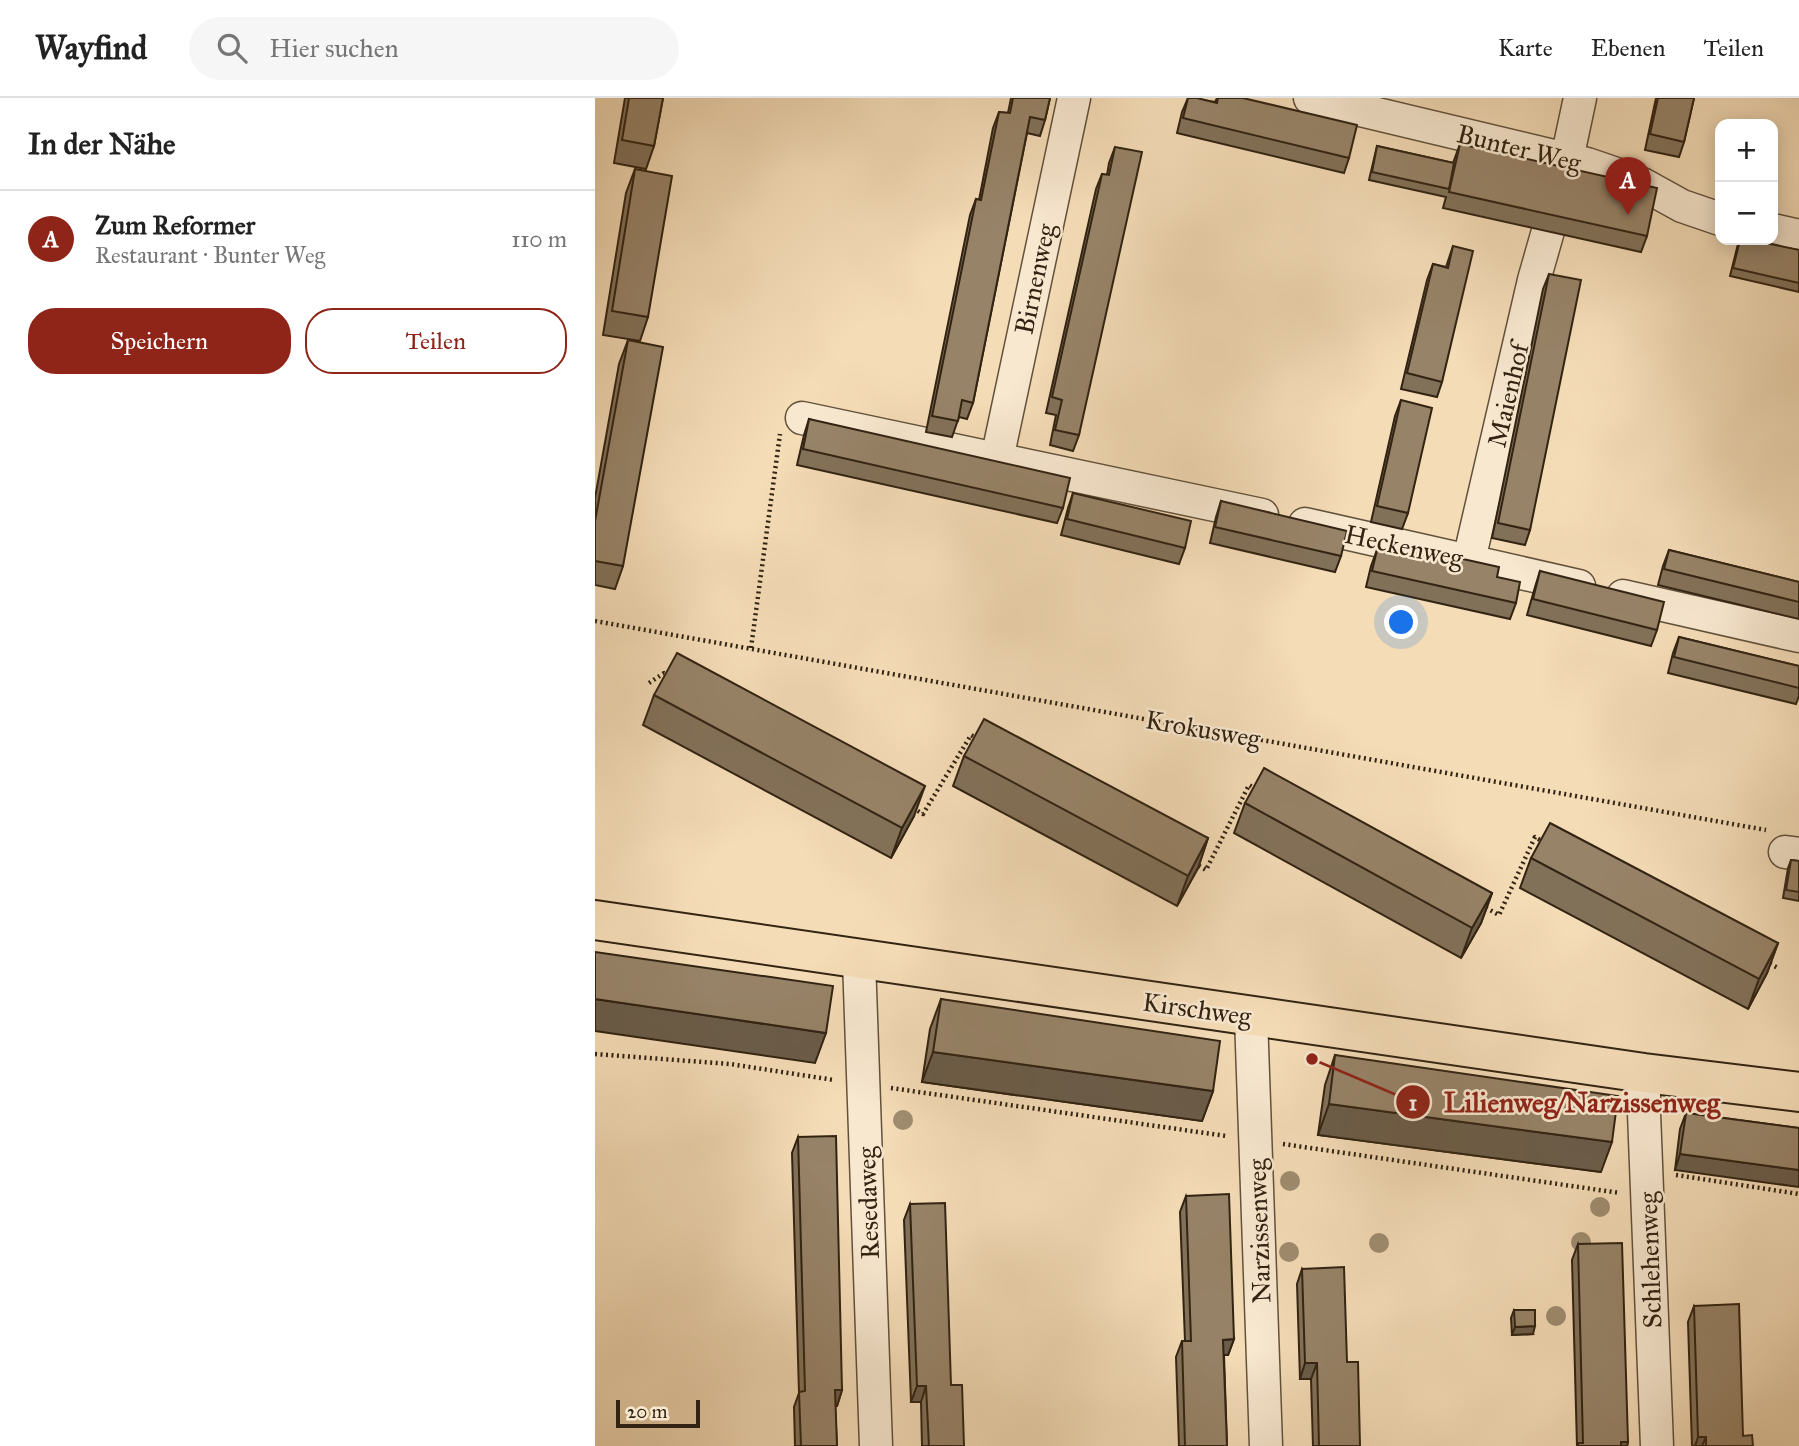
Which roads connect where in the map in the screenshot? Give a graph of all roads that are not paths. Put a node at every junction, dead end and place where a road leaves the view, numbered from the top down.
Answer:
1 (1074, 98) edge
2 (1310, 98) edge
3 (1580, 98) edge
4 (1567, 159) junction
5 (1715, 217) edge
6 (1548, 231) dead end
7 (1778, 231) edge
8 (1799, 236) edge
9 (802, 418) road end
10 (997, 459) junction
11 (1469, 560) junction
12 (1799, 636) edge
13 (595, 920) edge
14 (859, 960) junction
15 (1251, 1017) junction
16 (1644, 1073) junction
17 (1799, 1092) edge
18 (876, 1446) edge
19 (1266, 1446) edge
20 (1657, 1446) edge

1 - 10 street, Birnenweg
2 - 4 street, Bunter Weg
3 - 4 street
4 - 5 street, Bunter Weg
6 - 11 street, Maienhof
7 - 8 street
9 - 10 street, Heckenweg
10 - 11 street, Heckenweg
11 - 12 street, Heckenweg
13 - 14 main road, Kirschweg
14 - 15 main road, Kirschweg
14 - 18 street, Resedaweg
15 - 16 main road, Kirschweg
15 - 19 street, Narzissenweg
16 - 17 main road, Kirschweg
16 - 20 street, Schlehenweg

